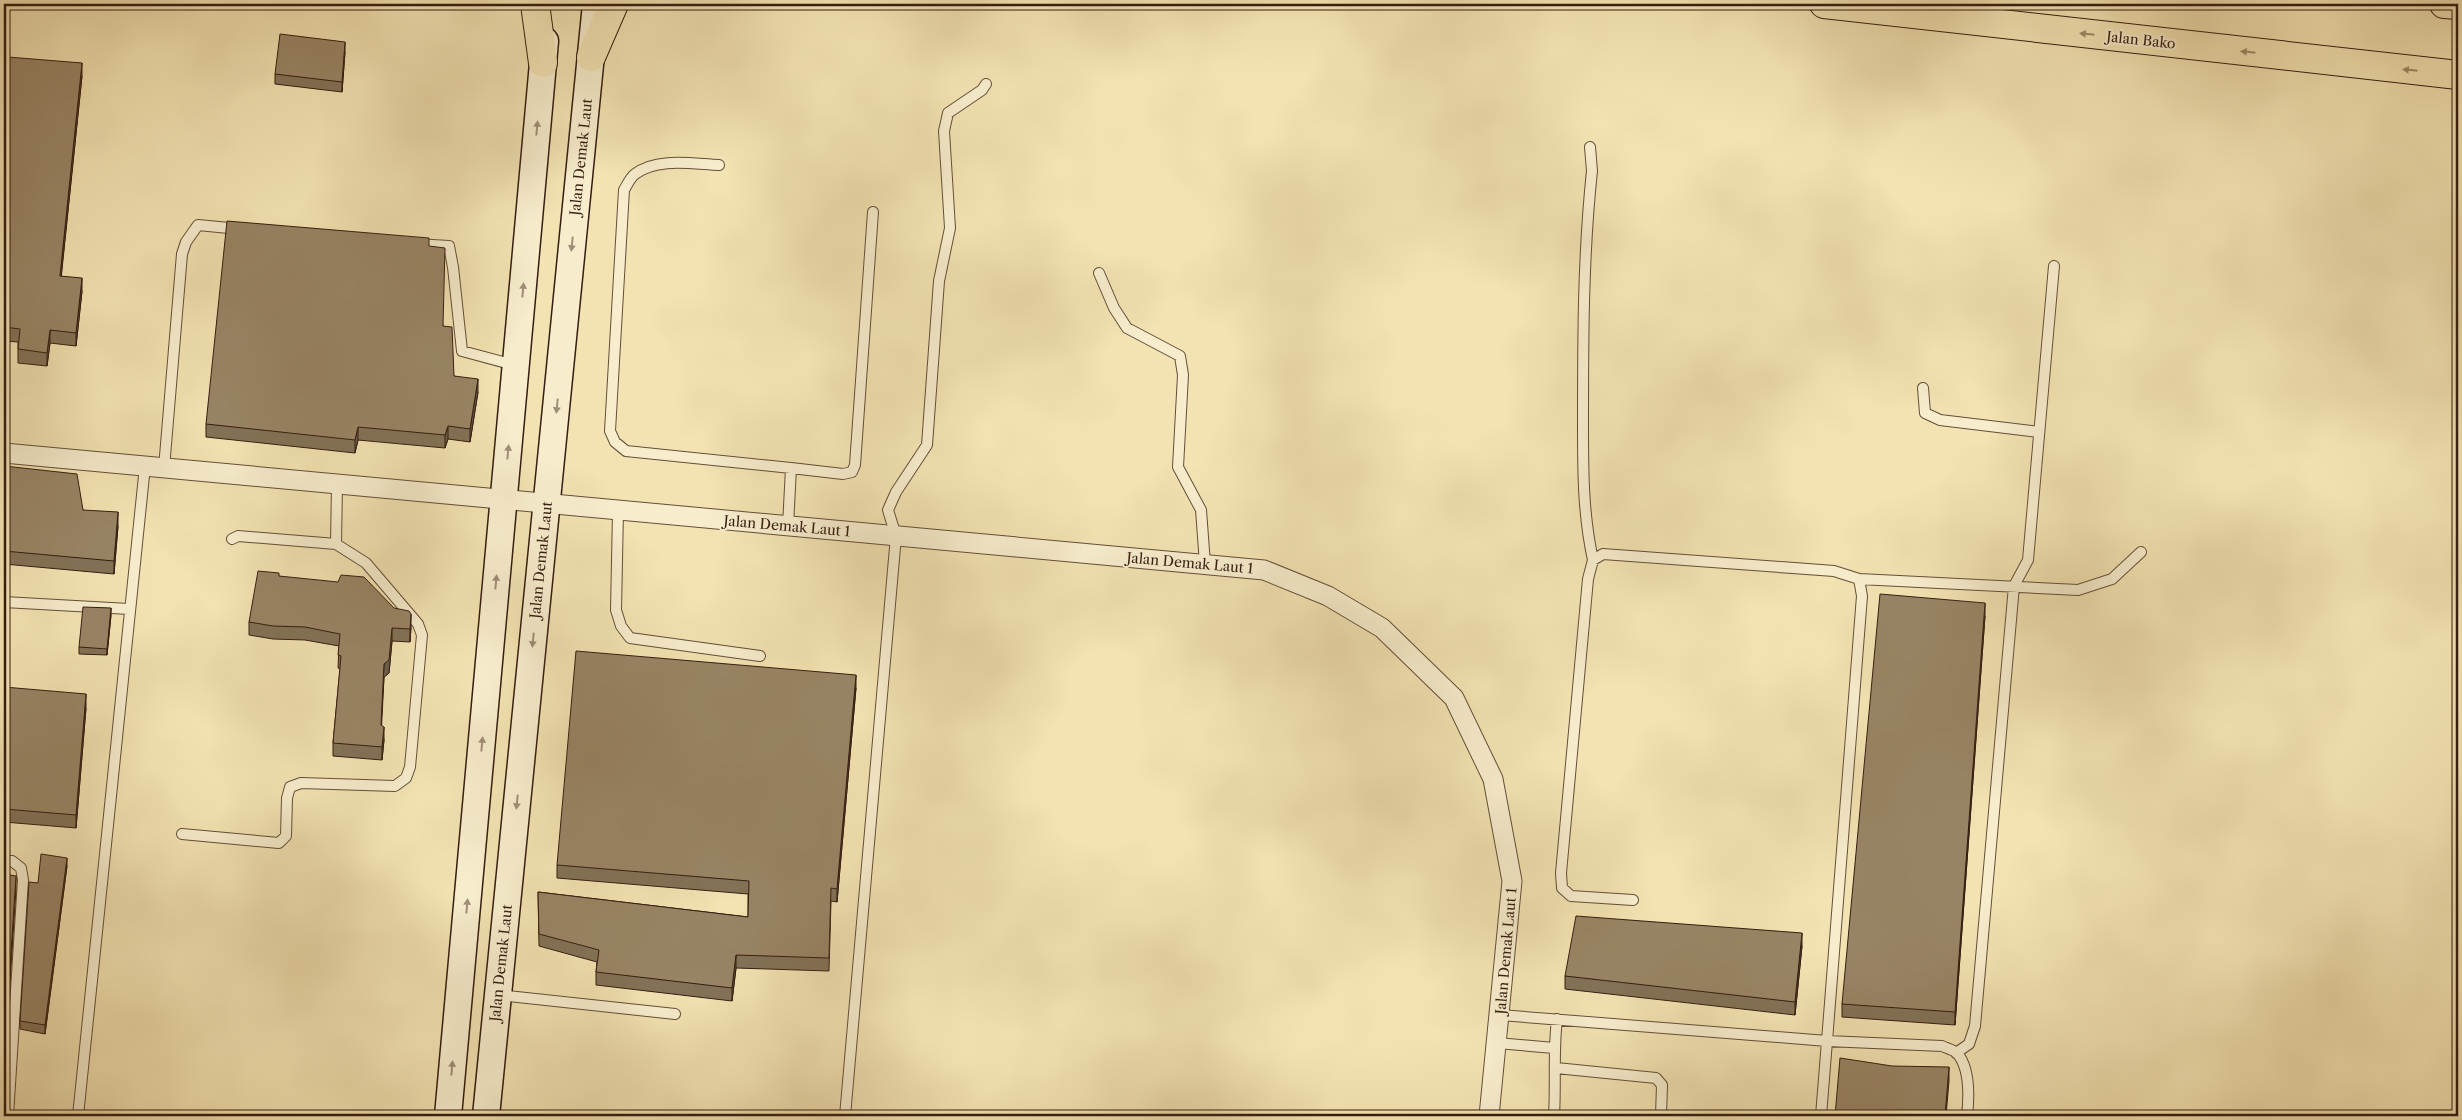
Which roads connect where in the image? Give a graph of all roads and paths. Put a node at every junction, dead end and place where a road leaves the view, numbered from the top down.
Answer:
1 (535, 4) edge
2 (549, 4) edge
3 (596, 4) edge
4 (614, 4) edge
5 (1824, 4) edge
6 (2444, 4) edge
7 (2458, 5) edge
8 (591, 57) junction
9 (543, 63) junction
10 (2458, 75) edge
11 (986, 84) dead end
12 (1590, 147) dead end
13 (719, 165) dead end
14 (873, 212) dead end
15 (246, 229) edge
16 (400, 242) edge
17 (2054, 266) dead end
18 (1099, 273) dead end
19 (516, 365) junction
20 (1923, 388) dead end
21 (2039, 432) junction
22 (4, 453) edge
23 (145, 466) junction
24 (164, 468) junction
25 (791, 468) junction
26 (337, 485) junction
27 (504, 500) junction
28 (547, 505) junction
29 (618, 511) junction
30 (788, 526) junction
31 (896, 536) junction
32 (232, 539) dead end
33 (336, 544) junction
34 (2141, 552) dead end
35 (1593, 560) junction
36 (1204, 564) junction
37 (1859, 580) junction
38 (2014, 586) junction
39 (4, 602) edge
40 (129, 608) junction
41 (760, 656) dead end
42 (182, 834) dead end
43 (4, 861) edge
44 (1633, 900) dead end
45 (498, 995) junction
46 (675, 1014) dead end
47 (1500, 1015) junction
48 (1557, 1019) junction
49 (1827, 1041) junction
50 (1497, 1043) junction
51 (1554, 1048) junction
52 (1956, 1053) junction
53 (1556, 1068) junction
54 (8, 1116) edge
55 (78, 1116) edge
56 (448, 1116) edge
57 (486, 1116) edge
58 (845, 1116) edge
59 (1489, 1116) edge
60 (1554, 1116) edge
61 (1661, 1116) edge
62 (1821, 1116) edge
63 (1967, 1116) edge

1 - 9 main road
2 - 9 main road
3 - 8 main road, Jalan Demak Laut
4 - 8 main road
10 -> 5 main road, Jalan Bako
6 - 7 main road
8 -> 28 main road, Jalan Demak Laut
19 -> 9 main road
11 - 31 lane
12 - 35 lane
13 - 25 lane
14 - 25 lane
15 - 24 lane
16 - 19 lane
17 - 21 lane
18 - 36 lane
27 -> 19 main road
20 - 21 lane
21 - 38 lane
22 - 23 street, Jalan Demak Laut 1
23 - 24 street, Jalan Demak Laut 1
23 - 40 lane
24 - 26 street, Jalan Demak Laut 1
25 - 30 lane
26 - 27 street, Jalan Demak Laut 1
26 - 33 lane
27 - 28 street, Jalan Demak Laut 1
56 -> 27 main road
28 - 29 street, Jalan Demak Laut 1
28 -> 45 main road, Jalan Demak Laut
29 - 30 street, Jalan Demak Laut 1
29 - 41 lane
30 - 31 street, Jalan Demak Laut 1
31 - 36 street, Jalan Demak Laut 1
31 - 58 lane
32 - 33 lane
33 - 42 lane
34 - 38 lane
35 - 37 lane
35 - 44 lane
36 - 47 street, Jalan Demak Laut 1
37 - 38 lane
37 - 49 lane
38 - 52 lane
39 - 40 lane
40 - 55 lane
43 - 54 lane
45 - 46 lane
45 - 57 main road, Jalan Demak Laut
47 - 48 lane
47 - 50 street, Jalan Demak Laut 1
48 - 49 lane
48 - 51 lane
49 - 52 lane
49 - 62 lane
50 - 51 lane
50 - 59 street, Jalan Demak Laut 1
51 - 53 lane
52 - 63 lane
53 - 60 lane
53 - 61 lane

